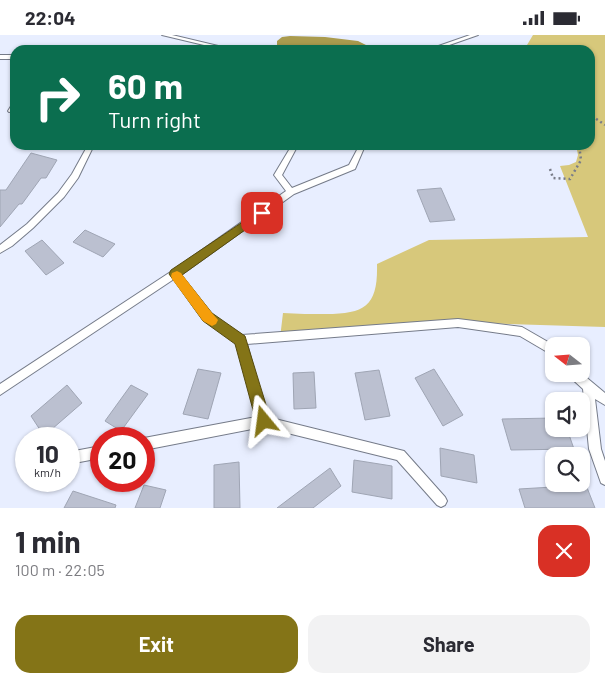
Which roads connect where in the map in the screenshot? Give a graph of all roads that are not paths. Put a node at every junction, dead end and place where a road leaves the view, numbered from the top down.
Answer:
1 (165, 35) edge
2 (475, 35) edge
3 (210, 45) edge
4 (445, 45) edge
5 (89, 150) edge
6 (292, 150) edge
7 (360, 150) edge
8 (291, 192) junction
9 (0, 250) edge
10 (175, 274) junction
11 (241, 340) junction
12 (545, 345) edge
13 (584, 383) edge
14 (588, 387) junction
15 (0, 390) edge
16 (605, 401) edge
17 (264, 421) junction
18 (155, 442) edge
19 (605, 479) edge
20 (442, 501) dead end

1 - 3 lane
2 - 4 lane
5 - 9 lane
6 - 8 lane
7 - 8 lane
8 - 10 lane
10 - 11 lane
10 - 15 lane
11 - 12 lane
11 - 17 lane
13 - 14 lane
14 - 16 lane
14 - 19 lane
17 - 18 lane
17 - 20 lane

